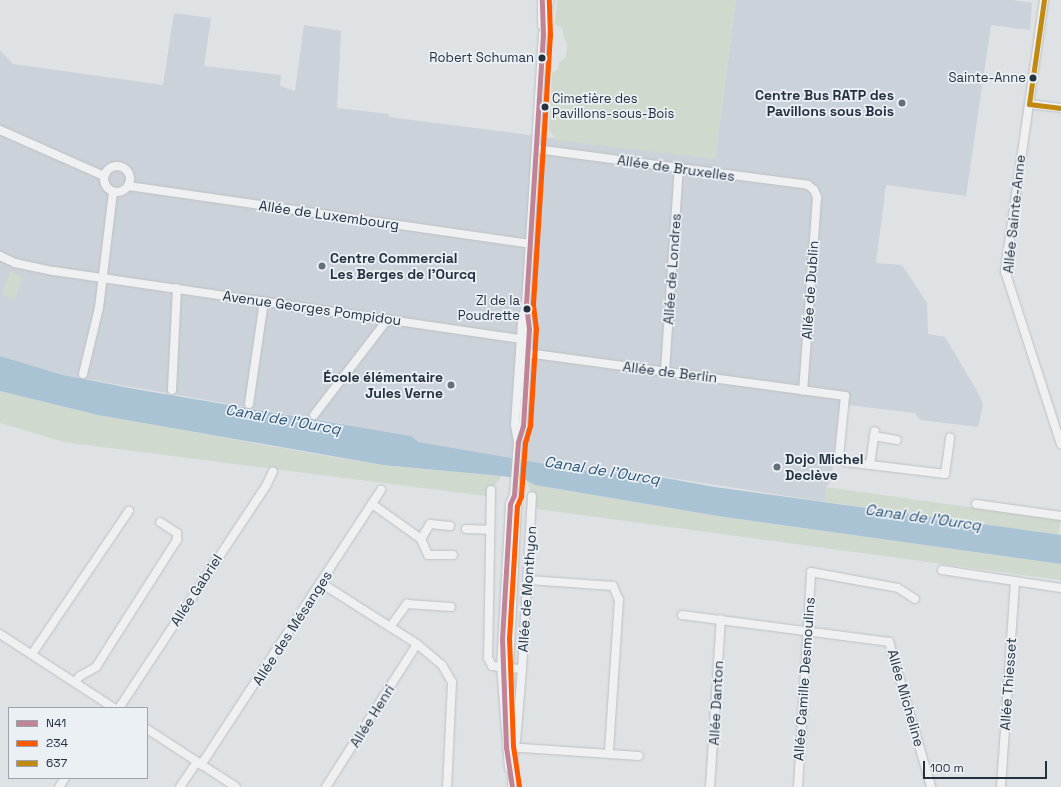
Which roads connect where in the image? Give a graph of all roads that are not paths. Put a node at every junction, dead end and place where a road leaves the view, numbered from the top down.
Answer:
1 (542, 0) edge
2 (549, 0) edge
3 (1044, 0) edge
4 (543, 35) junction
5 (1029, 104) junction
6 (1061, 108) edge
7 (0, 130) edge
8 (536, 149) junction
9 (679, 168) junction
10 (104, 176) junction
11 (129, 186) junction
12 (814, 190) joint
13 (113, 192) junction
14 (530, 244) junction
15 (0, 256) edge
16 (103, 277) junction
17 (177, 288) junction
18 (264, 301) junction
19 (526, 304) junction
20 (388, 319) junction
21 (522, 322) junction
22 (521, 339) junction
23 (528, 353) junction
24 (665, 371) junction
25 (83, 374) dead end
26 (172, 390) dead end
27 (803, 390) junction
28 (249, 404) dead end
29 (314, 415) dead end
30 (950, 436) dead end
31 (897, 440) dead end
32 (1061, 444) edge
33 (518, 445) junction
34 (870, 465) junction
35 (273, 471) dead end
36 (381, 490) dead end
37 (491, 490) dead end
38 (532, 496) dead end
39 (372, 504) junction
40 (976, 504) dead end
41 (129, 511) dead end
42 (1061, 516) edge
43 (160, 522) dead end
44 (450, 526) dead end
45 (466, 529) dead end
46 (490, 530) junction
47 (421, 539) junction
48 (453, 555) dead end
49 (942, 570) dead end
50 (529, 580) junction
51 (1015, 581) junction
52 (321, 583) junction
53 (1061, 588) edge
54 (915, 599) dead end
55 (451, 607) dead end
56 (682, 615) dead end
57 (721, 619) junction
58 (390, 627) junction
59 (808, 630) junction
60 (0, 634) edge
61 (417, 644) junction
62 (32, 654) junction
63 (505, 667) junction
64 (522, 669) junction
65 (76, 682) junction
66 (114, 707) edge
67 (116, 707) edge
68 (148, 730) edge
69 (510, 747) junction
70 (609, 752) junction
71 (639, 756) dead end
72 (199, 763) junction
73 (65, 779) edge
74 (512, 785) edge
75 (59, 787) edge
76 (180, 787) edge
77 (236, 787) edge
78 (326, 787) edge
79 (447, 787) edge
80 (710, 787) edge
81 (798, 787) edge
82 (931, 787) edge
83 (1001, 787) edge

1 - 4 street
2 - 4 street
3 - 5 street, Allée Sainte-Anne
4 - 8 street
5 - 6 street
5 - 32 street, Allée Sainte-Anne
7 - 10 street
8 - 9 street, Allée de Bruxelles
8 - 14 street
9 - 12 street, Allée de Bruxelles
9 - 24 street, Allée de Londres
10 - 11 street
10 - 13 street
11 - 13 street
11 - 14 street, Allée de Luxembourg
12 - 27 street, Allée de Dublin
13 - 16 street
14 - 19 street
15 - 16 street, Avenue Georges Pompidou
16 - 17 street, Avenue Georges Pompidou
16 - 25 street
17 - 18 street, Avenue Georges Pompidou
17 - 26 street
18 - 20 street, Avenue Georges Pompidou
18 - 28 street
19 - 21 street
19 - 23 street
20 - 22 street, Avenue Georges Pompidou
20 - 29 street
21 - 22 street
21 - 23 street
22 - 33 street
23 - 24 street, Allée de Berlin
23 - 33 street
24 - 27 street, Allée de Berlin
27 - 34 street, Allée de Berlin
30 - 34 street
31 - 34 street
33 - 63 street, Allée de Monthyon
35 - 67 street, Allée Gabriel
36 - 39 street, Allée des Mésanges
37 - 46 street, Allée de Monthyon
38 - 50 street, Allée de Monthyon
39 - 47 street
39 - 52 street, Allée des Mésanges
40 - 42 street
41 - 62 street
43 - 65 street
44 - 47 street
45 - 46 street
46 - 63 street, Allée de Monthyon
47 - 48 street
49 - 51 street
50 - 64 street, Allée de Monthyon
50 - 70 street
51 - 53 street
51 - 83 street, Allée Thiesset
52 - 58 street
52 - 72 street, Allée des Mésanges
54 - 59 street, Allée Camille Desmoulins
55 - 58 street
56 - 57 street
57 - 59 street
57 - 80 street, Allée Danton
58 - 61 street
59 - 81 street, Allée Camille Desmoulins
59 - 82 street, Allée Micheline
60 - 62 street
61 - 78 street, Allée Henri
61 - 79 street
62 - 65 street
63 - 64 street, Allée de Monthyon
63 - 69 street, Allée de Monthyon
64 - 69 street
65 - 66 street
68 - 72 street
69 - 70 street
69 - 74 street, Allée de Monthyon
70 - 71 street
72 - 76 street, Allée des Mésanges
72 - 77 street
73 - 75 street

